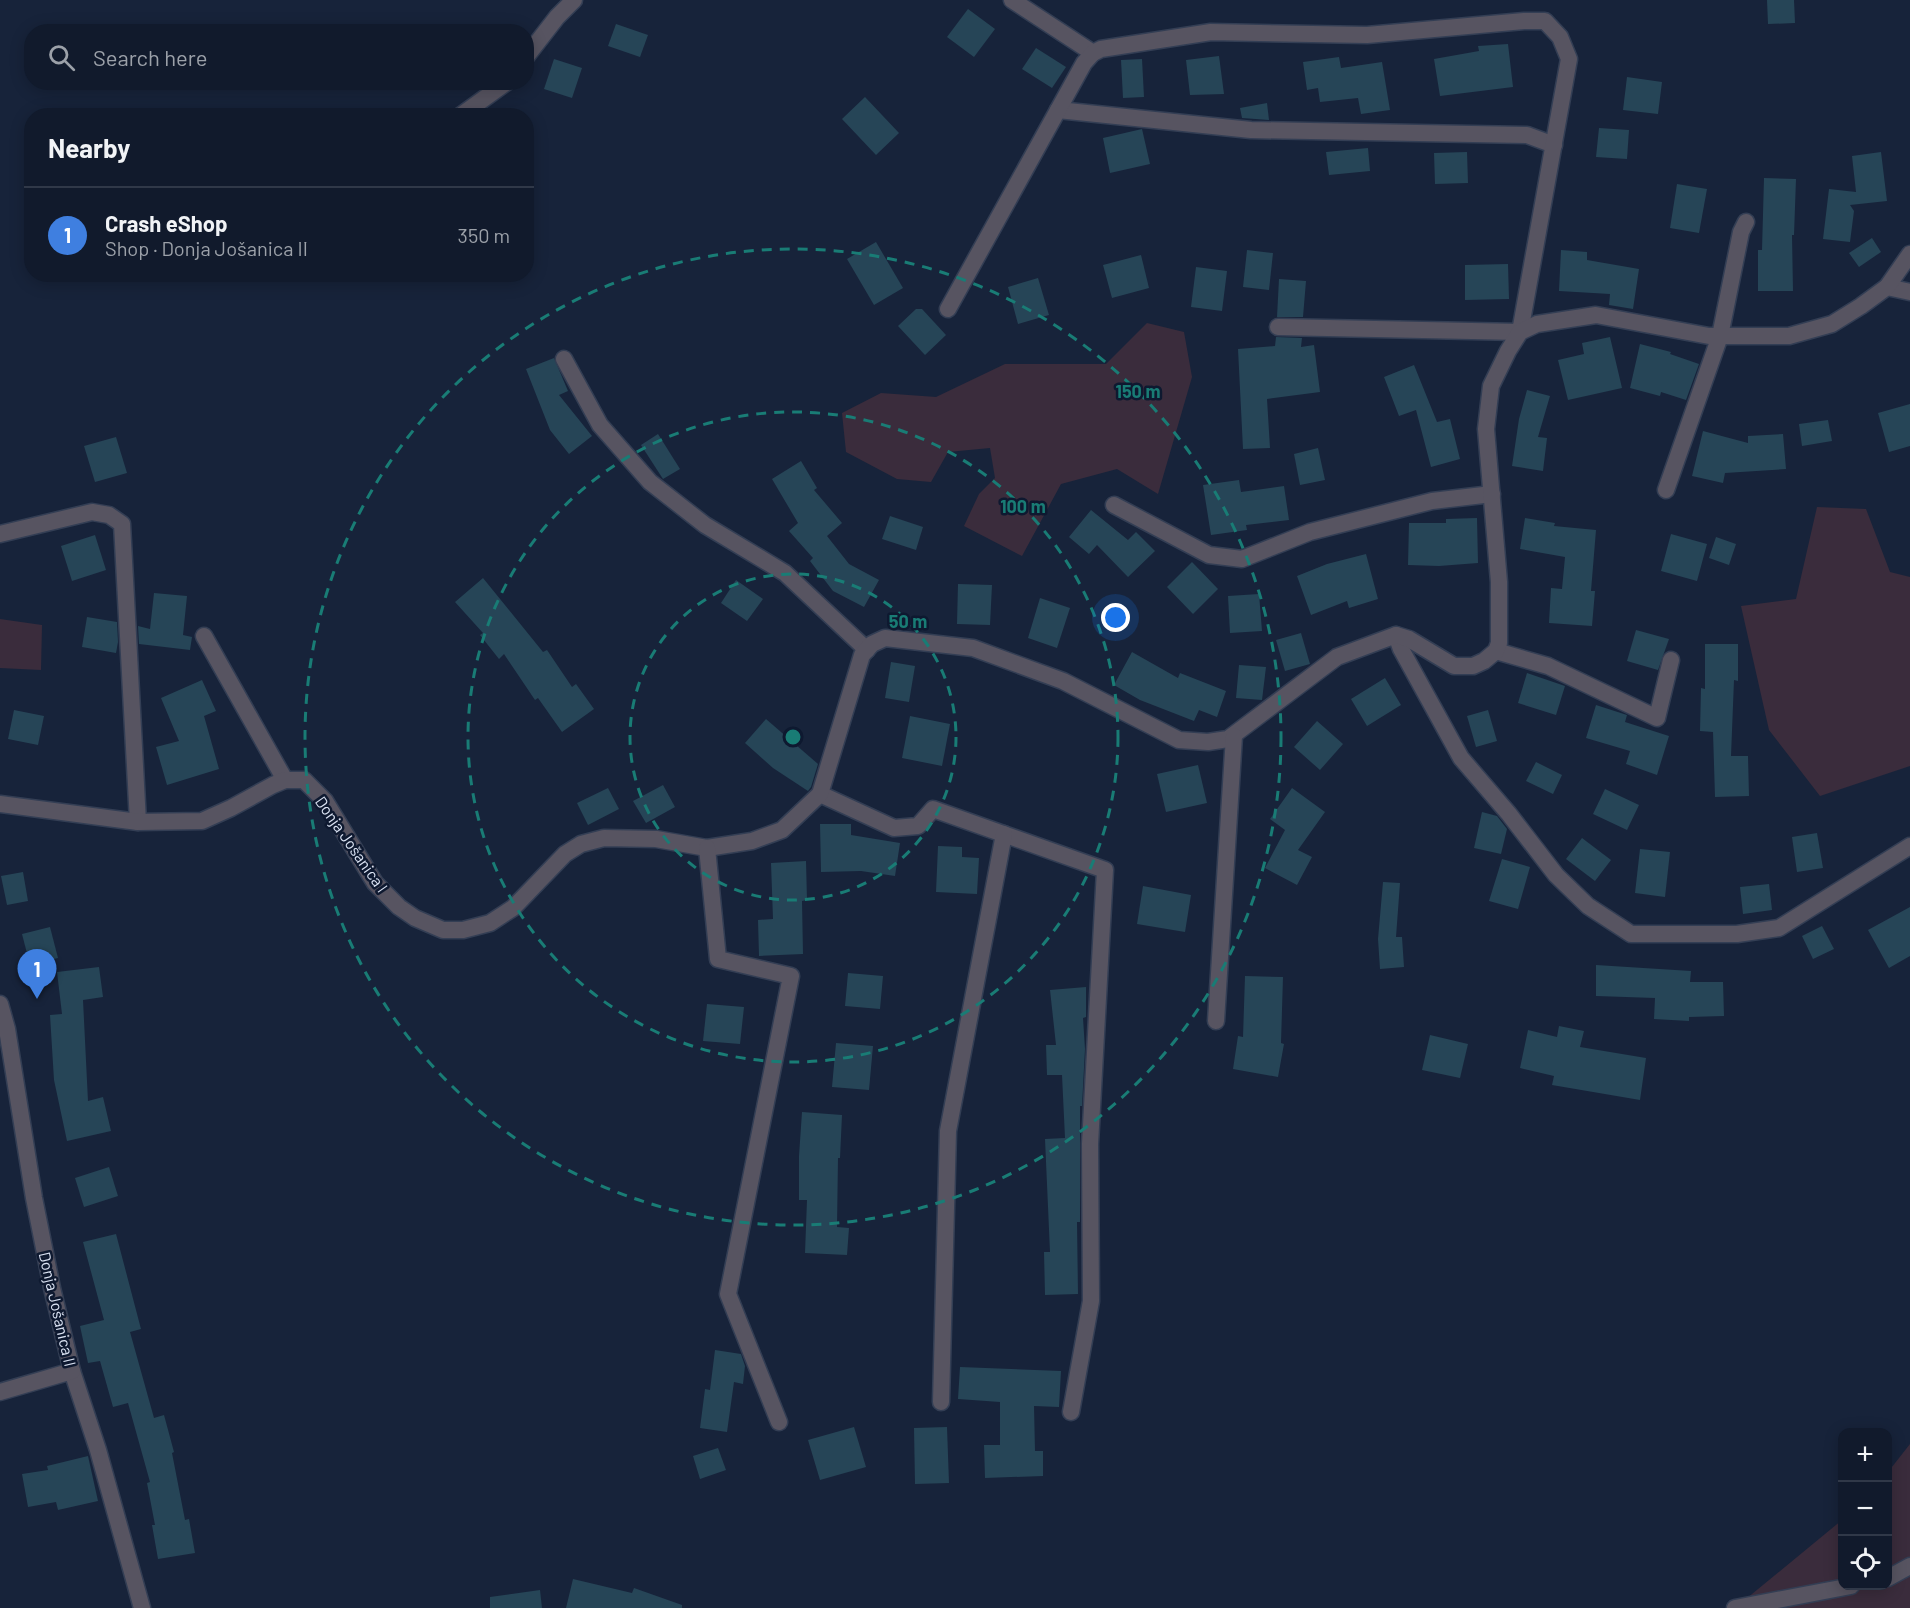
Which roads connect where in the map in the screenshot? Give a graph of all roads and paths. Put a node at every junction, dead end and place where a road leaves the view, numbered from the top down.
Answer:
1 (574, 0) edge
2 (1012, 0) edge
3 (534, 47) edge
4 (1093, 53) junction
5 (496, 90) edge
6 (471, 108) edge
7 (1058, 110) junction
8 (1554, 145) junction
9 (1746, 222) dead end
10 (1910, 254) edge
11 (1887, 287) junction
12 (1910, 292) edge
13 (948, 309) dead end
14 (1278, 327) dead end
15 (1520, 332) junction
16 (1720, 336) junction
17 (564, 359) dead end
18 (1666, 490) dead end
19 (1492, 494) junction
20 (1114, 505) dead end
21 (0, 534) edge
22 (1396, 635) junction
23 (204, 636) dead end
24 (867, 650) junction
25 (1496, 651) junction
26 (1671, 660) dead end
27 (1234, 736) junction
28 (285, 780) junction
29 (820, 794) junction
30 (0, 804) edge
31 (138, 822) junction
32 (1004, 834) junction
33 (1910, 846) edge
34 (707, 848) junction
35 (0, 1004) edge
36 (1216, 1021) dead end
37 (72, 1371) junction
38 (0, 1392) edge
39 (941, 1402) dead end
40 (1071, 1412) dead end
41 (779, 1422) dead end
42 (1910, 1566) edge
43 (1892, 1575) edge
44 (1838, 1588) edge
45 (142, 1608) edge
46 (1734, 1608) edge

1 - 3 street
2 - 4 street
4 - 7 street
4 - 8 street
5 - 6 street
7 - 8 street
7 - 13 street
8 - 15 street
9 - 16 street
10 - 11 street
11 - 12 street
11 - 16 street
14 - 15 street
15 - 16 street
15 - 19 street
16 - 18 street
17 - 24 street
19 - 20 street
19 - 25 street
21 - 31 street
22 - 25 street
22 - 27 street
22 - 33 street
23 - 28 street
24 - 27 street
24 - 29 street
25 - 26 street
27 - 36 street
28 - 31 street
28 - 34 street, Donja Jošanica I
29 - 32 street
29 - 34 street, Donja Jošanica I
30 - 31 street
32 - 39 street
32 - 40 street
34 - 41 street
35 - 37 street, Donja Jošanica II
37 - 38 street
37 - 45 street, Donja Jošanica II
42 - 43 street
44 - 46 street

